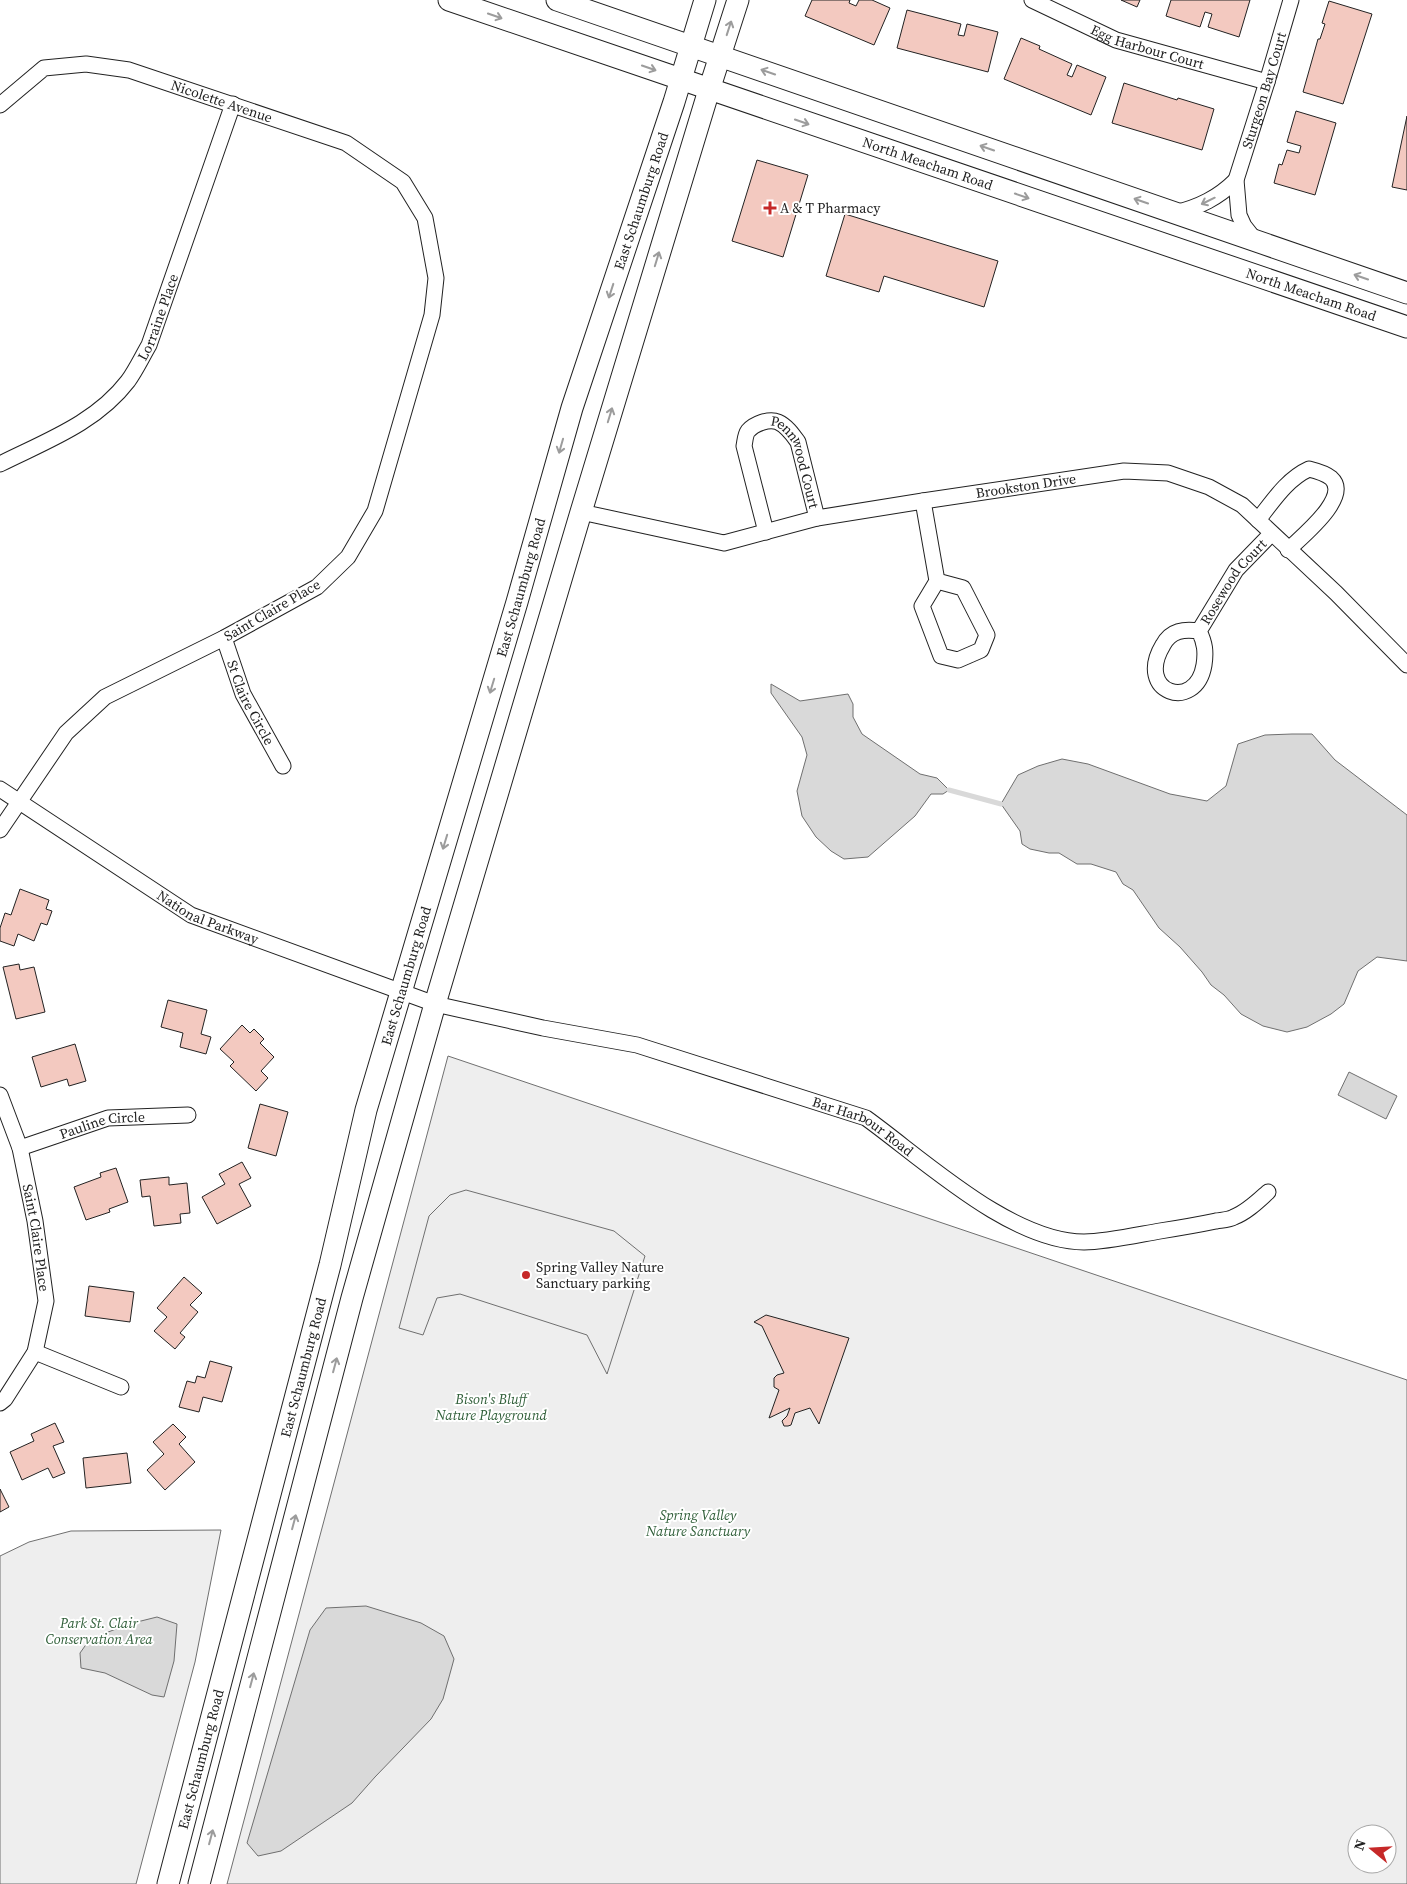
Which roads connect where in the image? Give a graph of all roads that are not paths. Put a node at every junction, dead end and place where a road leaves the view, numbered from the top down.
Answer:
1 (449, 0) edge
2 (557, 0) edge
3 (705, 0) edge
4 (738, 0) edge
5 (1032, 0) edge
6 (1291, 0) edge
7 (1049, 4) edge
8 (691, 46) junction
9 (720, 55) junction
10 (681, 79) junction
11 (1267, 82) junction
12 (709, 90) junction
13 (233, 104) junction
14 (0, 105) edge
15 (1236, 180) junction
16 (1175, 212) junction
17 (425, 218) joint
18 (1255, 240) junction
19 (1407, 293) edge
20 (1407, 327) edge
21 (0, 464) edge
22 (923, 501) junction
23 (581, 512) junction
24 (817, 518) junction
25 (1258, 520) junction
26 (766, 532) junction
27 (1271, 534) junction
28 (1288, 550) junction
29 (937, 581) junction
30 (1199, 631) dead end
31 (224, 638) junction
32 (1407, 665) edge
33 (282, 766) dead end
34 (0, 789) edge
35 (19, 801) junction
36 (0, 830) edge
37 (401, 991) junction
38 (435, 1004) junction
39 (0, 1095) edge
40 (188, 1115) dead end
41 (20, 1148) junction
42 (1268, 1192) dead end
43 (35, 1352) junction
44 (121, 1387) dead end
45 (0, 1403) edge
46 (168, 1884) edge
47 (199, 1884) edge

1 -> 10 main road, North Meacham Road
2 - 8 main road
3 - 8 main road, East Schaumburg Road
9 -> 4 main road, East Schaumburg Road
5 - 7 street, Egg Harbour Court
6 - 11 street, Sturgeon Bay Court
7 - 11 street, Egg Harbour Court
8 - 9 main road
8 - 10 main road, East Schaumburg Road
9 - 12 main road, East Schaumburg Road
16 -> 9 main road
10 - 12 main road, North Meacham Road
10 -> 37 main road, East Schaumburg Road
11 - 15 street, Sturgeon Bay Court
12 -> 20 main road, North Meacham Road
23 -> 12 main road, East Schaumburg Road
13 - 14 street, Nicolette Avenue
13 - 17 street, Nicolette Avenue
13 - 21 street, Lorraine Place
15 -> 16 street
15 - 18 street
16 - 18 main road
17 - 31 street, Saint Claire Place
19 -> 18 main road
22 - 24 street, Brookston Drive
22 - 25 street, Brookston Drive
22 - 29 street
23 - 26 street, Brookston Drive
23 - 38 main road, East Schaumburg Road
24 - 26 street, Brookston Drive
24 - 26 street, Pennwood Court
25 - 27 street, Brookston Drive
25 - 28 street
27 - 28 street, Brookston Drive
27 - 30 street, Rosewood Court
28 - 32 street, Brookston Drive
29 - 29 street
31 - 33 street, St Claire Circle
31 - 35 street, Saint Claire Place
34 - 35 street, National Parkway
35 - 36 street, Saint Claire Place
35 - 37 street, National Parkway
37 - 38 street, National Parkway
37 - 46 main road, East Schaumburg Road
38 - 42 street, Bar Harbour Road
47 -> 38 main road, East Schaumburg Road
39 - 41 street, Saint Claire Place
40 - 41 street, Pauline Circle
41 - 43 street, Saint Claire Place
43 - 44 street
43 - 45 street, Saint Claire Place

